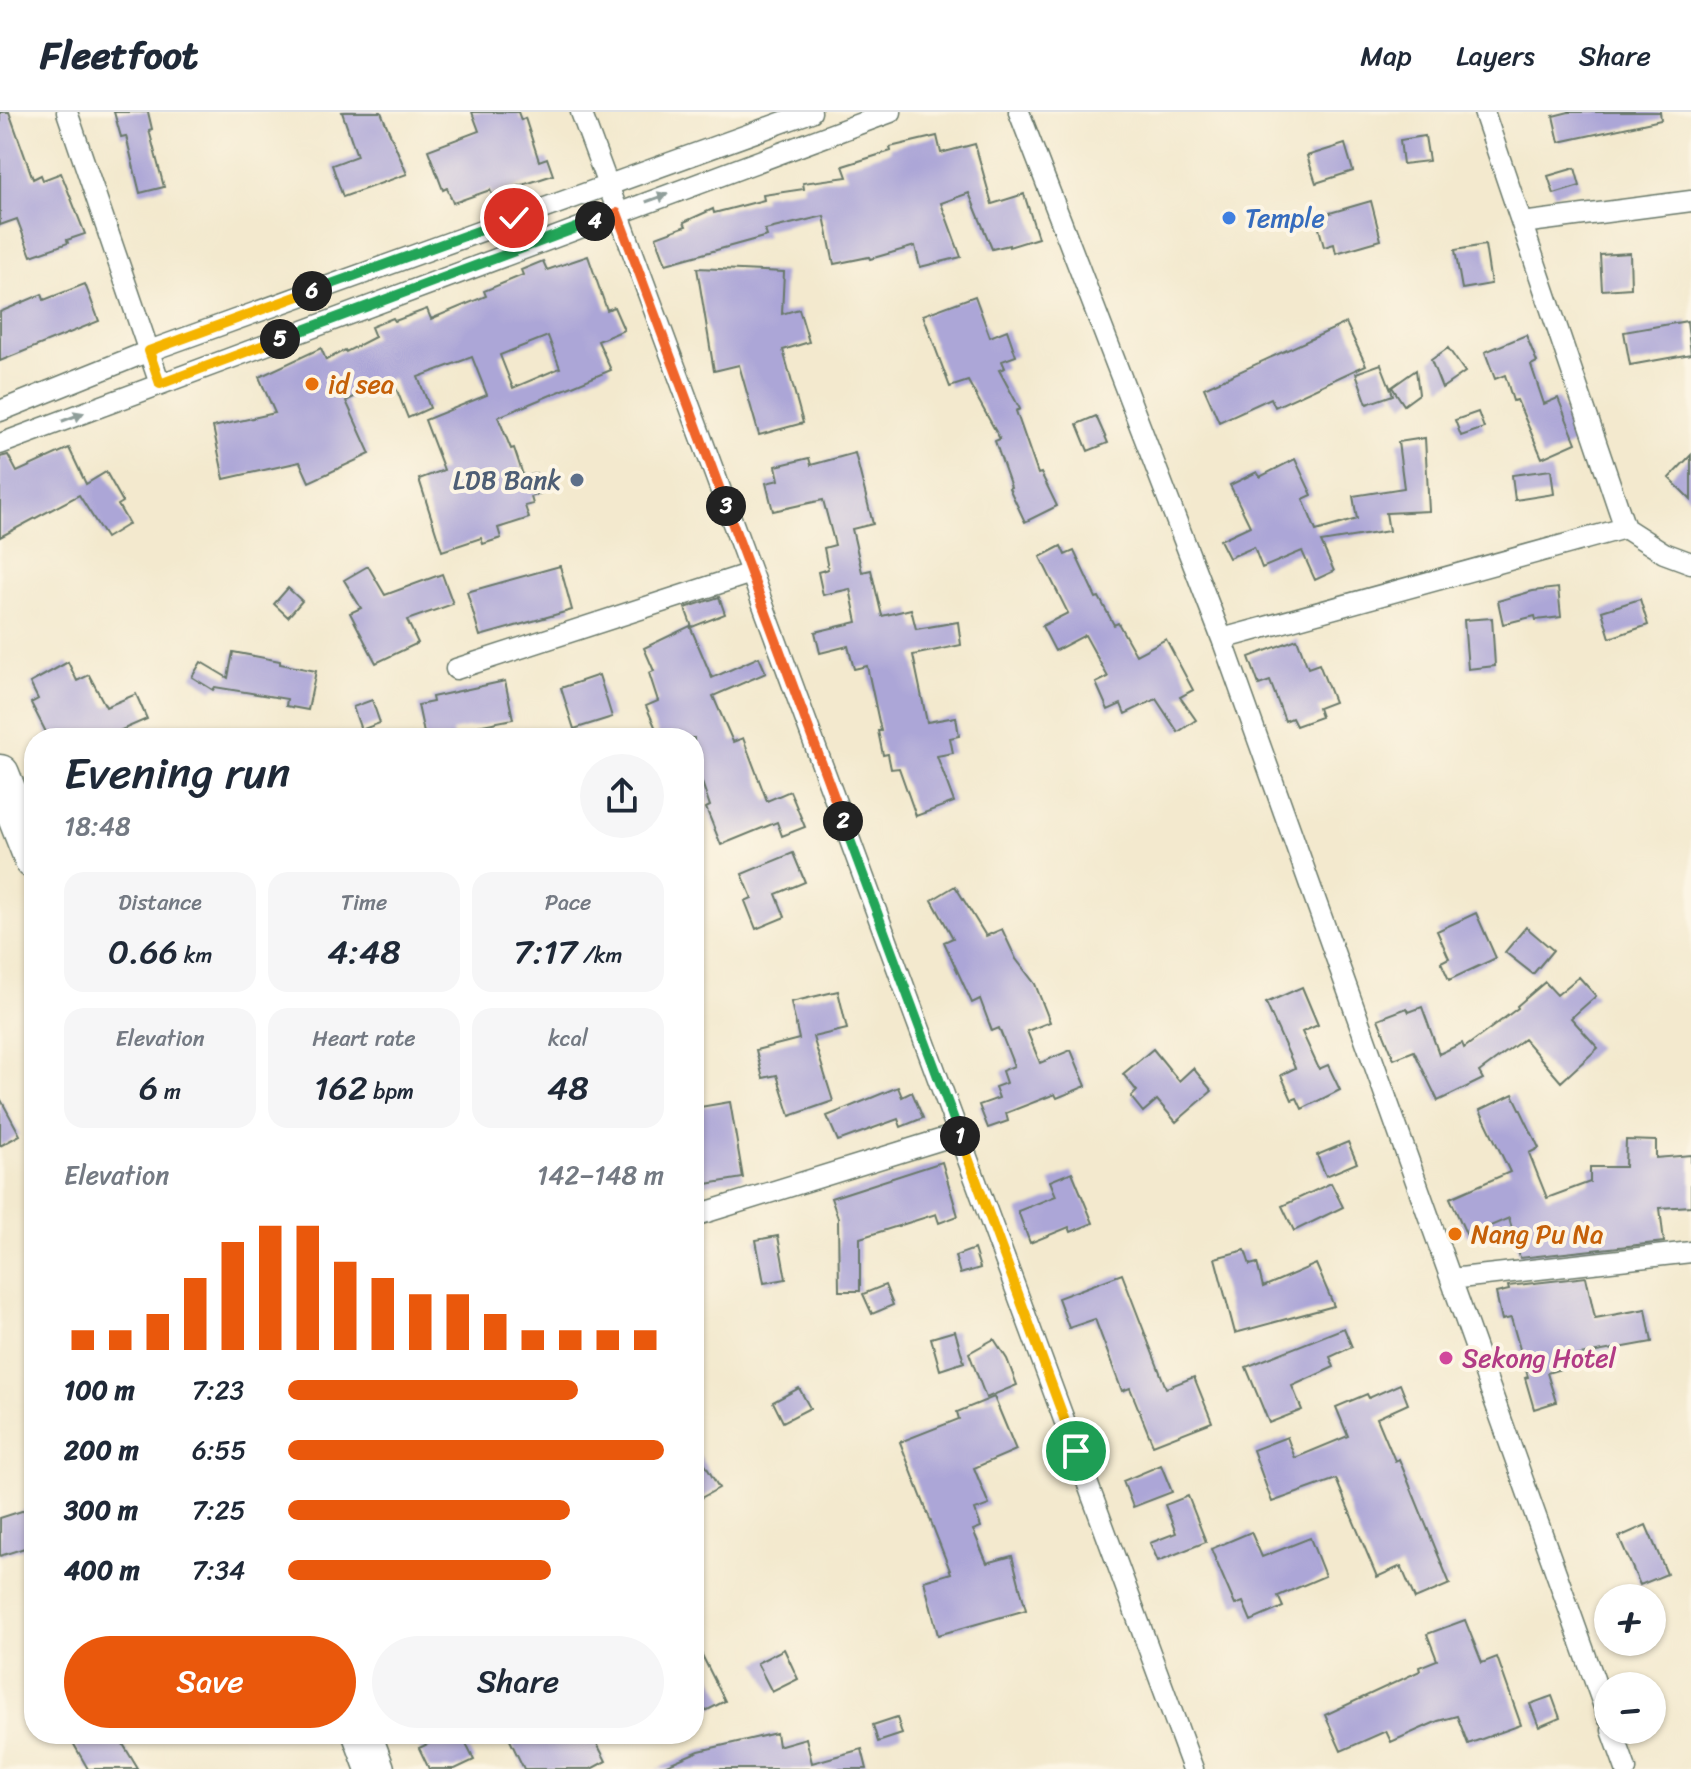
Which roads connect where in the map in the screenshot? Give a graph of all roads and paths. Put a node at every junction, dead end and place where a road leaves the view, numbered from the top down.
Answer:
1 (67, 112) edge
2 (581, 112) edge
3 (811, 112) edge
4 (891, 112) edge
5 (1019, 112) edge
6 (1484, 112) edge
7 (607, 184) junction
8 (1691, 201) edge
9 (617, 213) junction
10 (1522, 223) junction
11 (149, 351) junction
12 (160, 384) junction
13 (0, 411) edge
14 (0, 444) edge
15 (1625, 528) junction
16 (1691, 563) edge
17 (751, 573) junction
18 (1222, 639) junction
19 (456, 669) dead end
20 (0, 774) edge
21 (8, 813) edge
22 (24, 842) edge
23 (959, 1134) junction
24 (704, 1213) edge
25 (1691, 1252) edge
26 (1451, 1279) junction
27 (1594, 1679) edge
28 (366, 1744) edge
29 (1617, 1744) edge
30 (375, 1769) edge
31 (1193, 1769) edge
32 (1626, 1769) edge

1 - 11 street
2 - 7 street
3 - 7 street
9 -> 4 street
5 - 18 street
6 - 10 street
7 - 9 street
7 - 11 street
8 - 10 street
9 - 12 street
9 - 17 street
10 - 15 street
11 - 12 street
11 - 13 street
14 -> 12 street
15 - 16 street
15 - 18 street
17 - 19 street
17 - 23 street
18 - 26 street
20 - 21 highway
21 - 22 highway
23 - 24 street
23 - 31 street
25 - 26 street
26 - 27 street
28 - 30 highway
29 - 32 street

